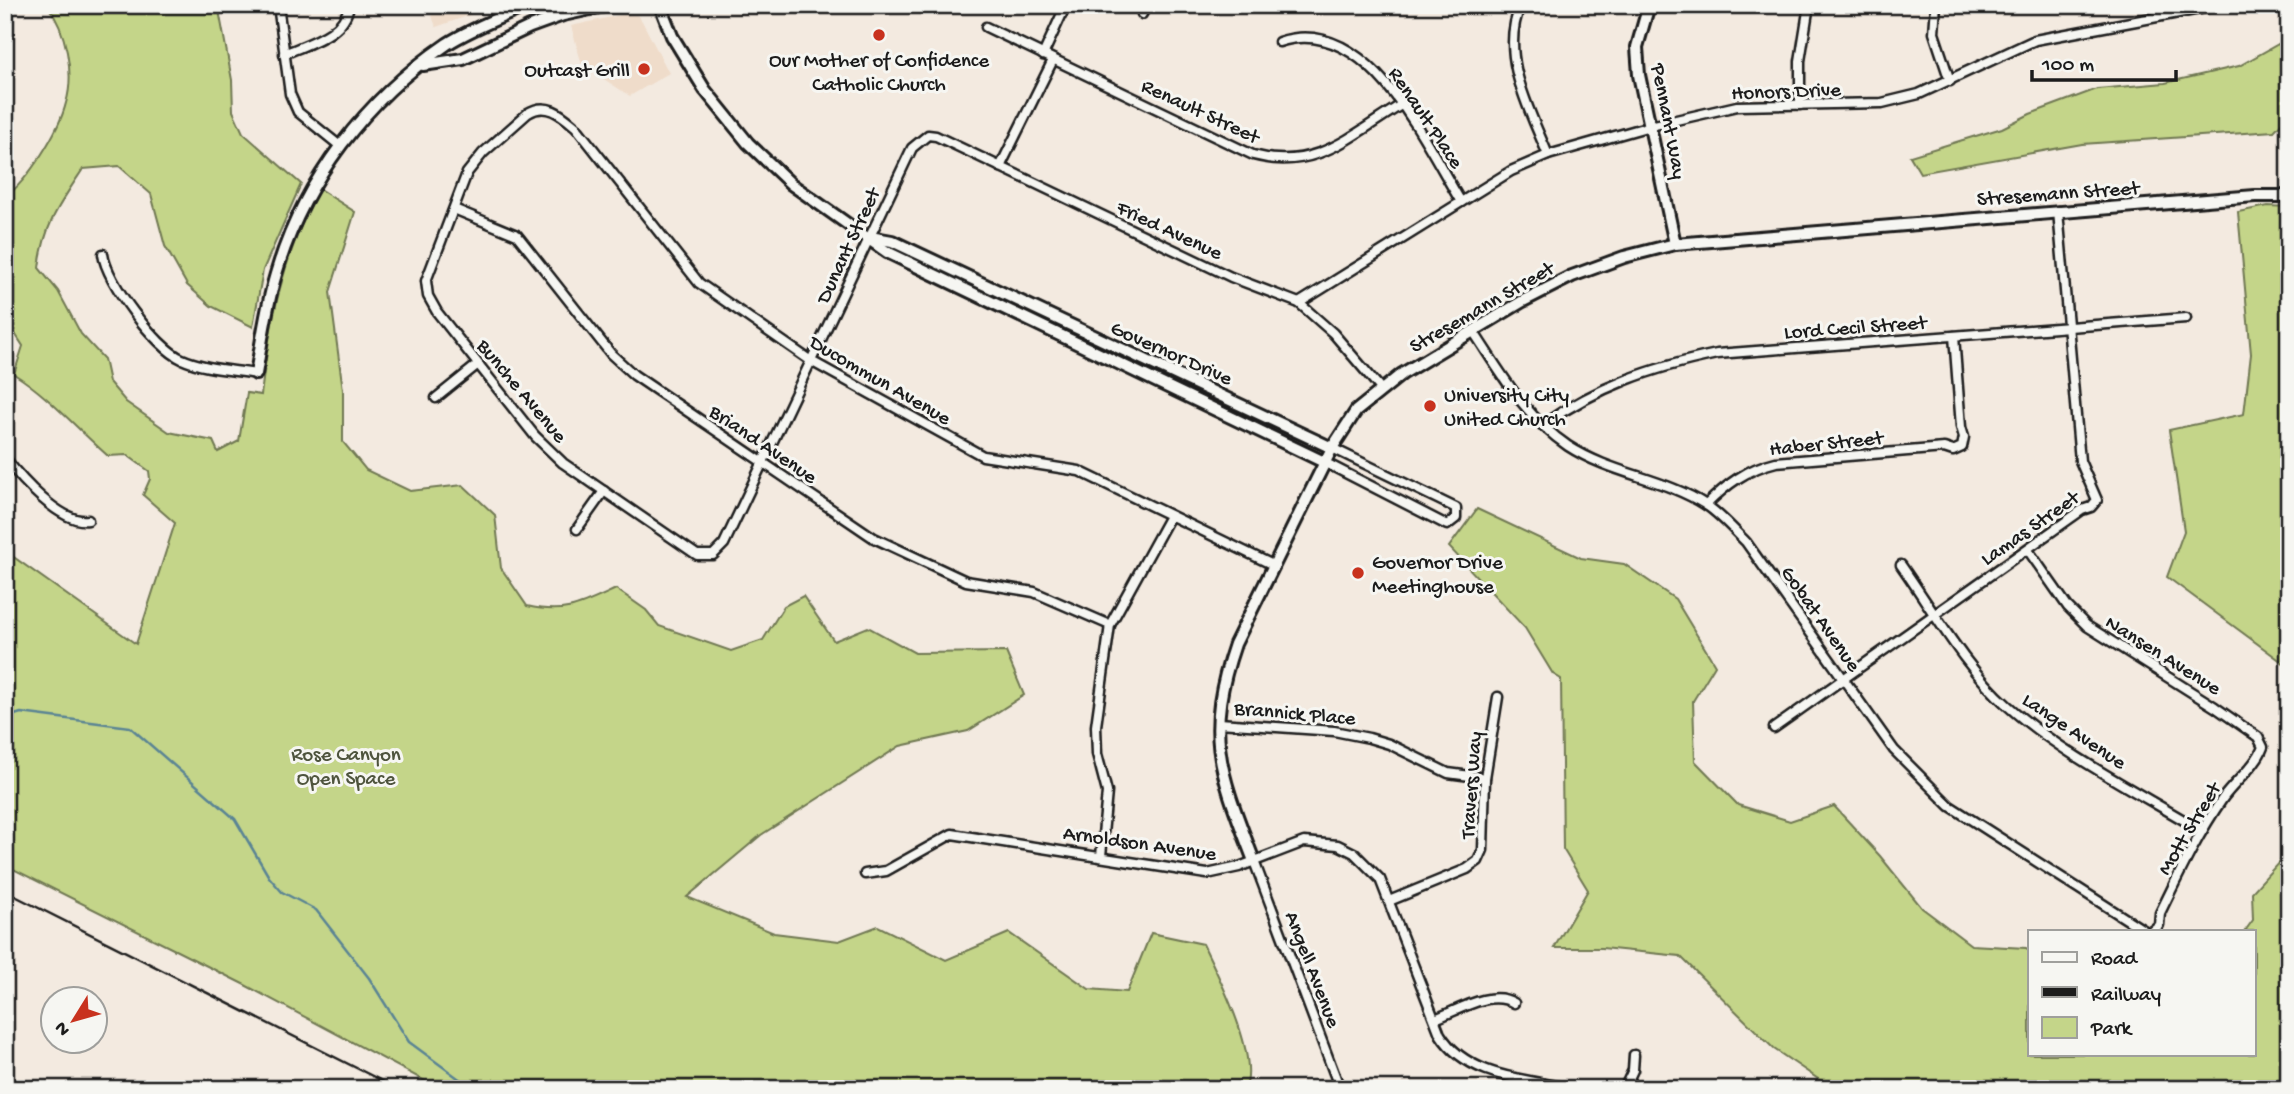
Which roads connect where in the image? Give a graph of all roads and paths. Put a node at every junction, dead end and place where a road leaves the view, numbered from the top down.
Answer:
1 (278, 5) edge
2 (349, 5) edge
3 (529, 5) edge
4 (609, 5) edge
5 (660, 5) edge
6 (1066, 5) edge
7 (1146, 5) edge
8 (1521, 5) edge
9 (1649, 5) edge
10 (1809, 5) edge
11 (1936, 5) edge
12 (2221, 5) edge
13 (1142, 14) dead end
14 (986, 27) dead end
15 (1279, 42) dead end
16 (284, 54) junction
17 (1043, 55) junction
18 (1053, 60) junction
19 (423, 65) junction
20 (5, 66) edge
21 (1950, 81) junction
22 (5, 98) edge
23 (1800, 104) junction
24 (1401, 105) junction
25 (1650, 126) junction
26 (920, 139) joint
27 (340, 146) junction
28 (1548, 155) junction
29 (1000, 167) junction
30 (2289, 196) edge
31 (1461, 202) junction
32 (454, 209) junction
33 (2059, 211) junction
34 (870, 237) junction
35 (1675, 244) junction
36 (103, 254) dead end
37 (1299, 303) junction
38 (2186, 318) dead end
39 (2067, 326) junction
40 (1473, 331) junction
41 (1954, 336) junction
42 (811, 361) junction
43 (477, 365) junction
44 (256, 374) joint
45 (1381, 389) junction
46 (436, 398) dead end
47 (1542, 425) junction
48 (1332, 448) junction
49 (5, 458) edge
50 (1324, 462) junction
51 (763, 463) junction
52 (604, 491) junction
53 (1706, 505) junction
54 (1170, 516) junction
55 (88, 520) dead end
56 (577, 529) dead end
57 (2028, 550) junction
58 (713, 555) joint
59 (1273, 565) junction
60 (1901, 565) dead end
61 (1935, 614) junction
62 (1110, 625) junction
63 (1843, 678) junction
64 (1497, 697) dead end
65 (1219, 723) junction
66 (1774, 728) dead end
67 (2263, 747) joint
68 (1485, 778) junction
69 (2202, 831) junction
70 (1101, 856) junction
71 (1254, 861) junction
72 (866, 874) dead end
73 (1389, 901) junction
74 (2143, 930) edge
75 (2153, 930) edge
76 (1514, 1003) dead end
77 (1435, 1019) junction
78 (1634, 1055) dead end
79 (1340, 1089) edge
80 (1573, 1089) edge
81 (1624, 1089) edge

1 - 16 street
2 - 16 street
3 - 19 street
4 - 19 street
5 - 34 street, Governor Drive
6 - 17 street
7 - 13 street
8 - 28 street
9 - 25 street, Pennant Way
10 - 23 street
11 - 21 street
12 - 21 street, Honors Drive
14 - 17 street, Renault Street
15 - 24 street, Renault Place
16 - 27 street
17 - 18 street, Renault Street
18 - 24 street, Renault Street
18 - 29 street
19 - 27 street
20 - 22 street
21 - 23 street, Honors Drive
23 - 25 street, Honors Drive
24 - 31 street, Renault Place
25 - 28 street, Honors Drive
25 - 35 street, Pennant Way
26 - 29 street, Fried Avenue
26 - 34 street, Dunant Street
27 - 44 street
28 - 31 street, Honors Drive
29 - 37 street, Fried Avenue
30 - 33 street, Stresemann Street
31 - 37 street, Honors Drive
32 - 42 street, Ducommun Avenue
32 - 43 street, Bunche Avenue
32 - 51 street, Briand Avenue
33 - 35 street, Stresemann Street
33 - 39 street, Lamas Street
34 - 42 street, Dunant Street
34 - 48 street, Governor Drive
34 - 50 street, Governor Drive
35 - 40 street, Stresemann Street
36 - 44 street
37 - 45 street, Fried Avenue
38 - 39 street, Lord Cecil Street
39 - 41 street, Lord Cecil Street
39 - 57 street, Lamas Street
40 - 45 street, Stresemann Street
40 - 47 street, Gobat Avenue
41 - 47 street, Lord Cecil Street
41 - 53 street, Haber Street
42 - 51 street, Dunant Street
42 - 54 street, Ducommun Avenue
43 - 46 street
43 - 52 street, Bunche Avenue
45 - 48 street, Stresemann Street
47 - 53 street, Gobat Avenue
48 - 50 street, Stresemann Street
48 - 50 street, Governor Drive
49 - 55 street
50 - 59 street, Stresemann Street
51 - 58 street, Dunant Street
51 - 62 street, Briand Avenue
52 - 56 street
52 - 58 street, Bunche Avenue
53 - 63 street, Gobat Avenue
54 - 59 street, Ducommun Avenue
54 - 62 street
57 - 61 street, Lamas Street
57 - 67 street, Nansen Avenue
59 - 65 street, Stresemann Street
60 - 61 street, Lange Avenue
61 - 63 street, Lamas Street
61 - 69 street, Lange Avenue
62 - 70 street
63 - 66 street, Lamas Street
63 - 74 street, Gobat Avenue
64 - 68 street, Travers Way
65 - 68 street, Brannick Place
65 - 71 street, Stresemann Street
67 - 69 street, Mott Street
68 - 73 street, Travers Way
69 - 75 street, Mott Street
70 - 71 street, Arnoldson Avenue
70 - 72 street, Arnoldson Avenue
71 - 73 street, Arnoldson Avenue
71 - 79 street, Angell Avenue
73 - 77 street, Arnoldson Avenue
76 - 77 street
77 - 80 street, Arnoldson Avenue
78 - 81 street

